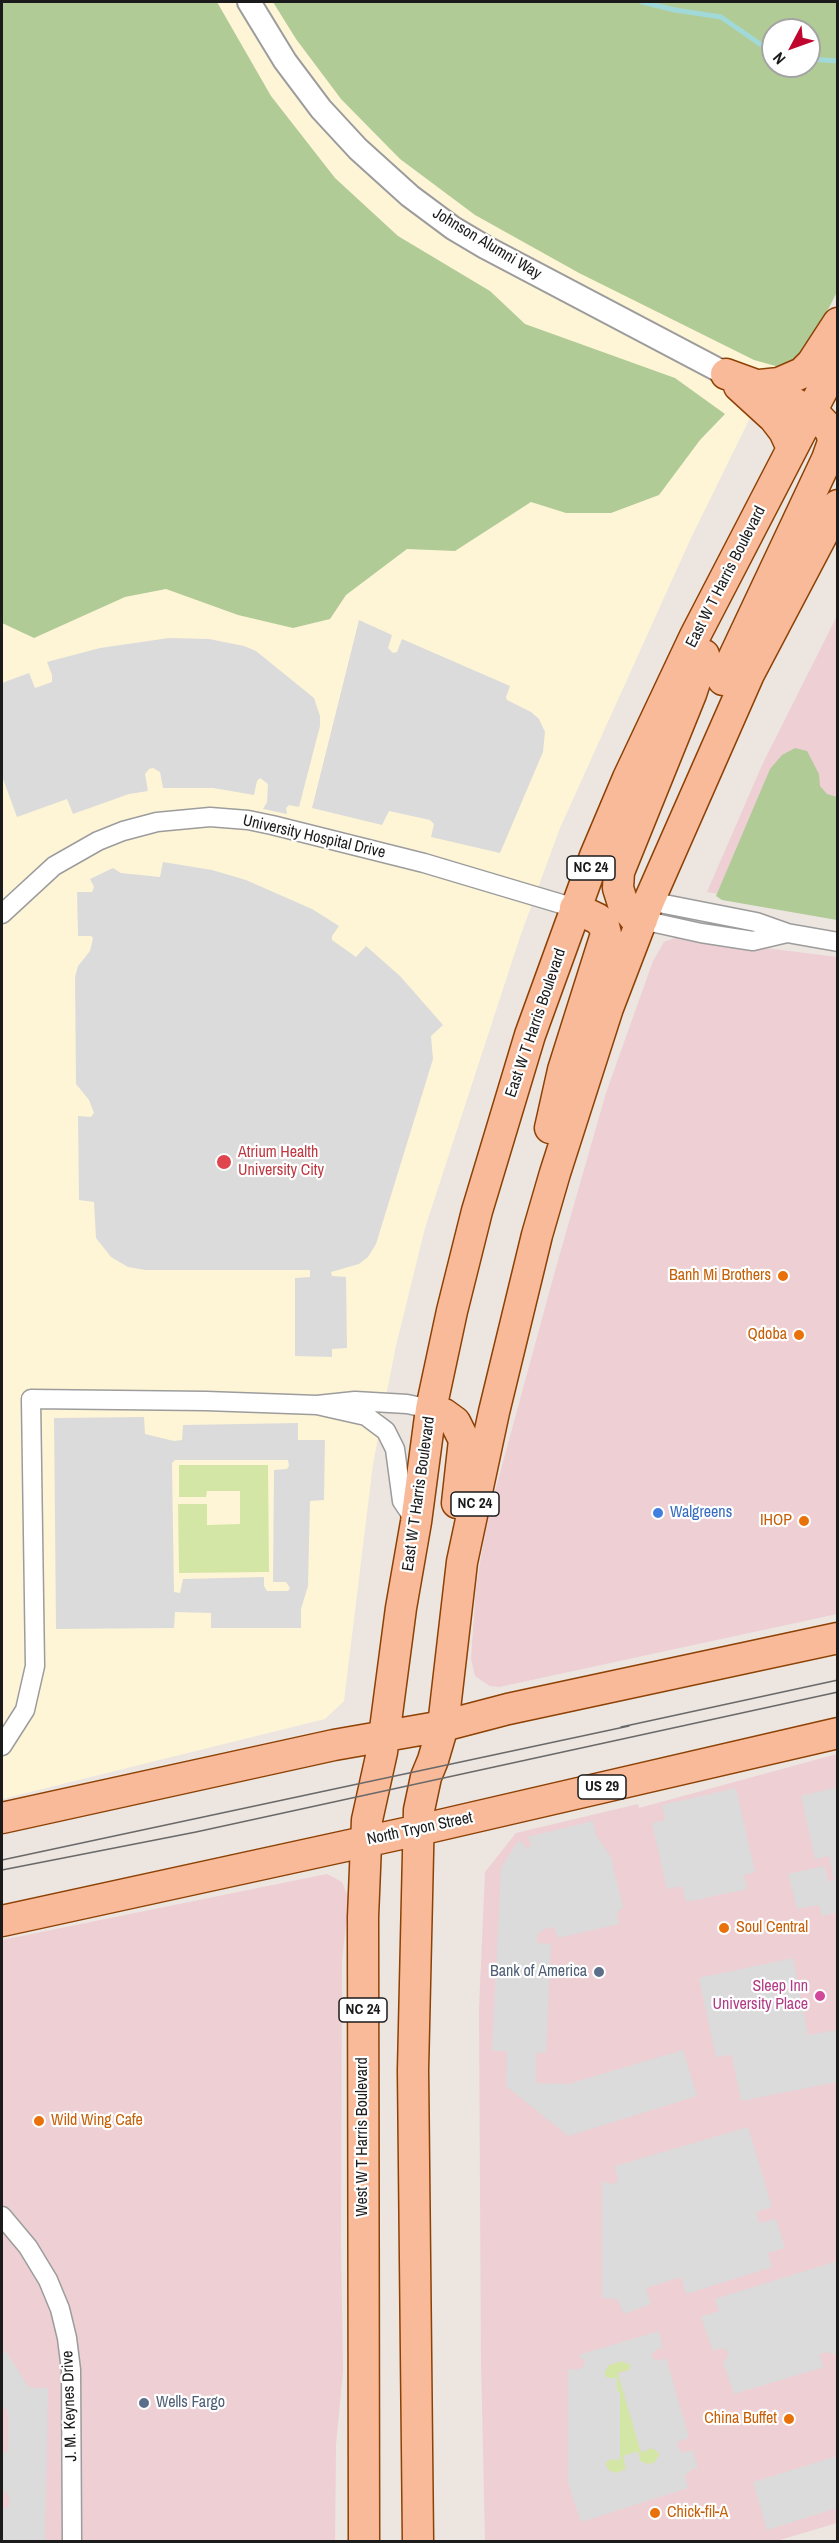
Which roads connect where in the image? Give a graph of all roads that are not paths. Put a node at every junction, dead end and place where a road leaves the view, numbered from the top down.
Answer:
1 (249, 2) edge
2 (837, 323) edge
3 (837, 360) edge
4 (726, 374) junction
5 (760, 385) junction
6 (810, 412) junction
7 (792, 448) junction
8 (834, 513) edge
9 (723, 585) junction
10 (666, 865) junction
11 (575, 908) junction
12 (646, 910) junction
13 (2, 914) edge
14 (837, 942) edge
15 (537, 1235) junction
16 (317, 1405) junction
17 (431, 1409) junction
18 (416, 1522) junction
19 (462, 1562) junction
20 (837, 1638) edge
21 (442, 1726) junction
22 (837, 1733) edge
23 (385, 1735) junction
24 (2, 1746) edge
25 (2, 1818) edge
26 (419, 1830) junction
27 (366, 1841) junction
28 (2, 1921) edge
29 (2, 2216) edge
30 (72, 2541) edge
31 (364, 2541) edge
32 (418, 2541) edge

1 - 4 street, Johnson Alumni Way
2 - 5 main road
3 - 6 main road, East W T Harris Boulevard / NC 24
4 - 5 main road
4 - 7 main road
5 - 6 main road
6 - 7 main road, East W T Harris Boulevard / NC 24
6 - 10 main road
7 - 9 main road, East W T Harris Boulevard / NC 24
8 - 10 main road, NC 24
9 - 11 main road, East W T Harris Boulevard / NC 24
9 - 12 main road
10 - 12 main road, NC 24
11 - 13 street, University Hospital Drive
11 - 15 main road
11 - 17 main road, East W T Harris Boulevard / NC 24
12 - 14 street
12 - 15 main road, NC 24
15 - 19 main road, NC 24
16 - 17 street
16 - 18 street
16 - 24 street
17 - 18 main road, East W T Harris Boulevard / NC 24
17 - 19 main road
18 - 23 main road, East W T Harris Boulevard / NC 24
19 - 21 main road, NC 24
20 - 21 main road
21 - 23 main road
21 - 26 main road, NC 24
22 - 26 main road, North Tryon Street / US 29
23 - 25 main road
23 - 27 main road, West W T Harris Boulevard / NC 24
26 - 27 main road, North Tryon Street / US 29
26 - 32 main road, NC 24
27 - 28 main road, North Tryon Street / US 29
27 - 31 main road, West W T Harris Boulevard / NC 24
29 - 30 street, J. M. Keynes Drive

